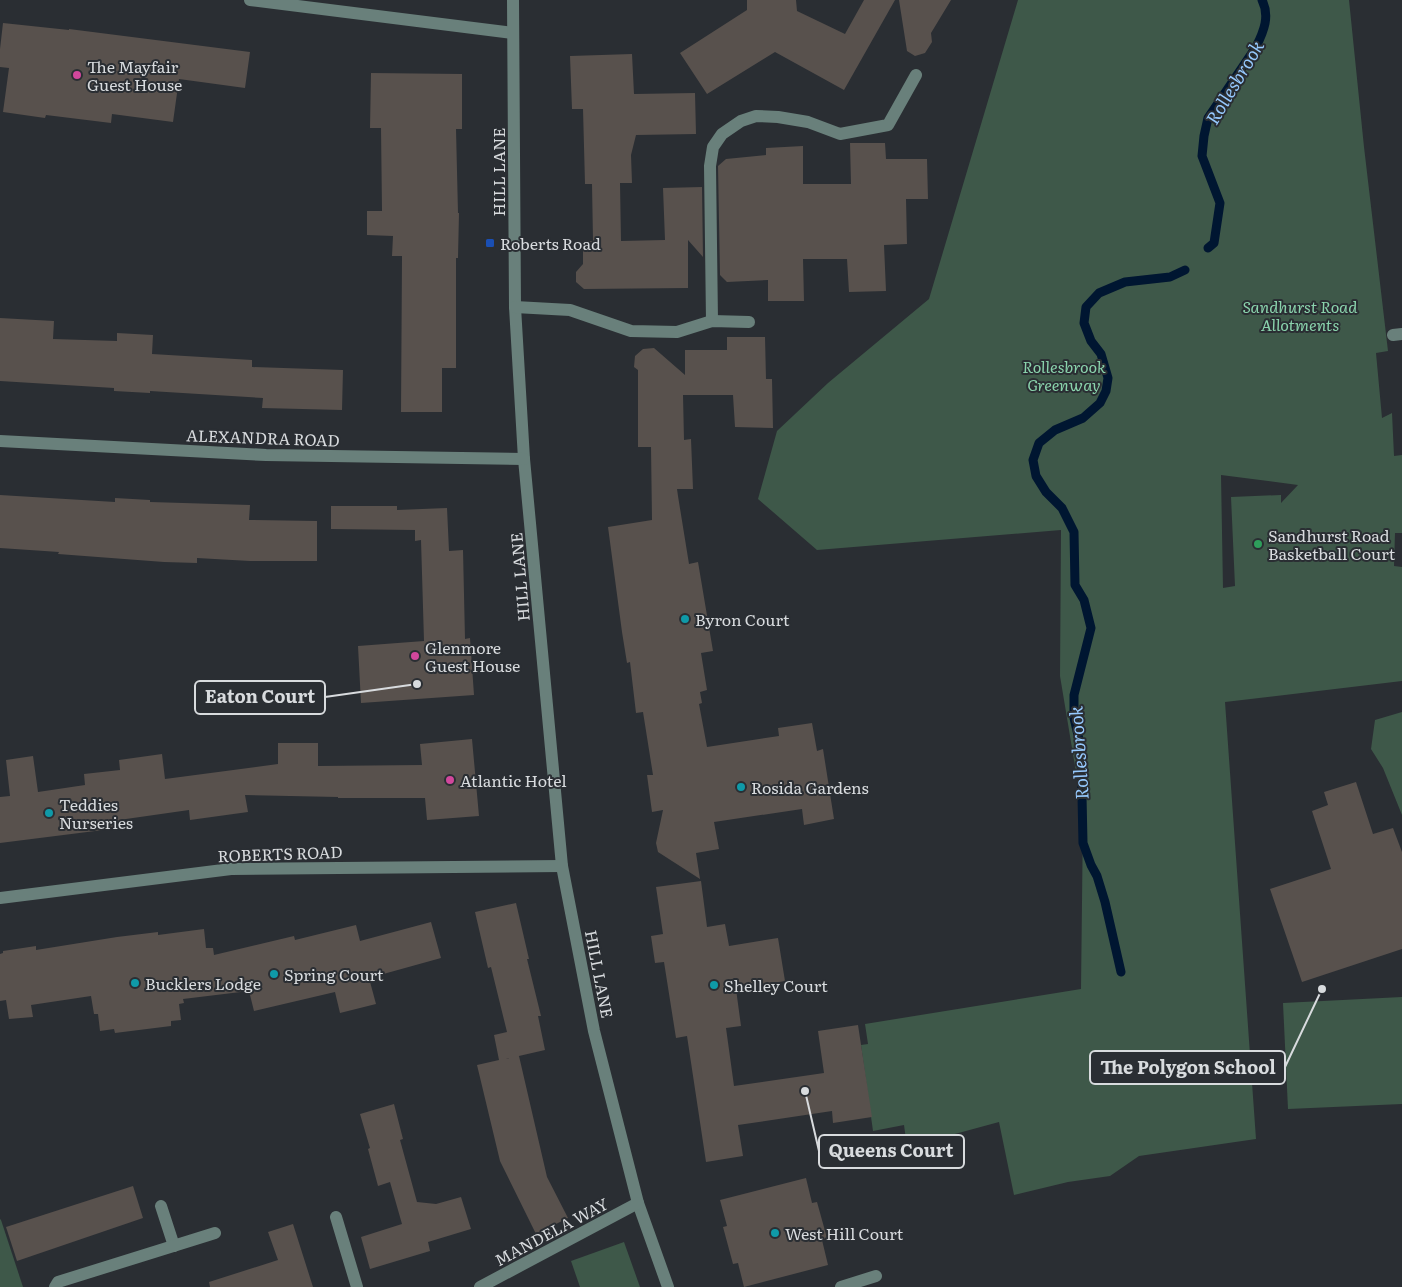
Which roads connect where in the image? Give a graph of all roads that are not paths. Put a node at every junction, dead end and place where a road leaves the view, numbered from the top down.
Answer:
1 (250, 0) edge
2 (513, 0) edge
3 (513, 33) junction
4 (916, 75) dead end
5 (515, 306) junction
6 (712, 321) junction
7 (749, 322) dead end
8 (0, 441) edge
9 (524, 459) junction
10 (562, 866) junction
11 (0, 898) edge
12 (638, 1204) junction
13 (161, 1206) dead end
14 (336, 1217) dead end
15 (214, 1233) dead end
16 (174, 1246) junction
17 (876, 1276) dead end
18 (54, 1287) edge
19 (357, 1287) edge
20 (480, 1287) edge
21 (668, 1287) edge
22 (842, 1287) edge

1 - 3 street
2 - 3 street, HILL LANE
3 - 5 street, HILL LANE
4 - 6 street
5 - 6 street
5 - 9 street, HILL LANE
6 - 7 street
8 - 9 street, ALEXANDRA ROAD
9 - 10 street, HILL LANE
10 - 11 street, ROBERTS ROAD
10 - 12 street, HILL LANE
12 - 20 street, MANDELA WAY
12 - 21 street, HILL LANE
13 - 16 street
14 - 19 street
15 - 16 street
16 - 18 street
17 - 22 street

